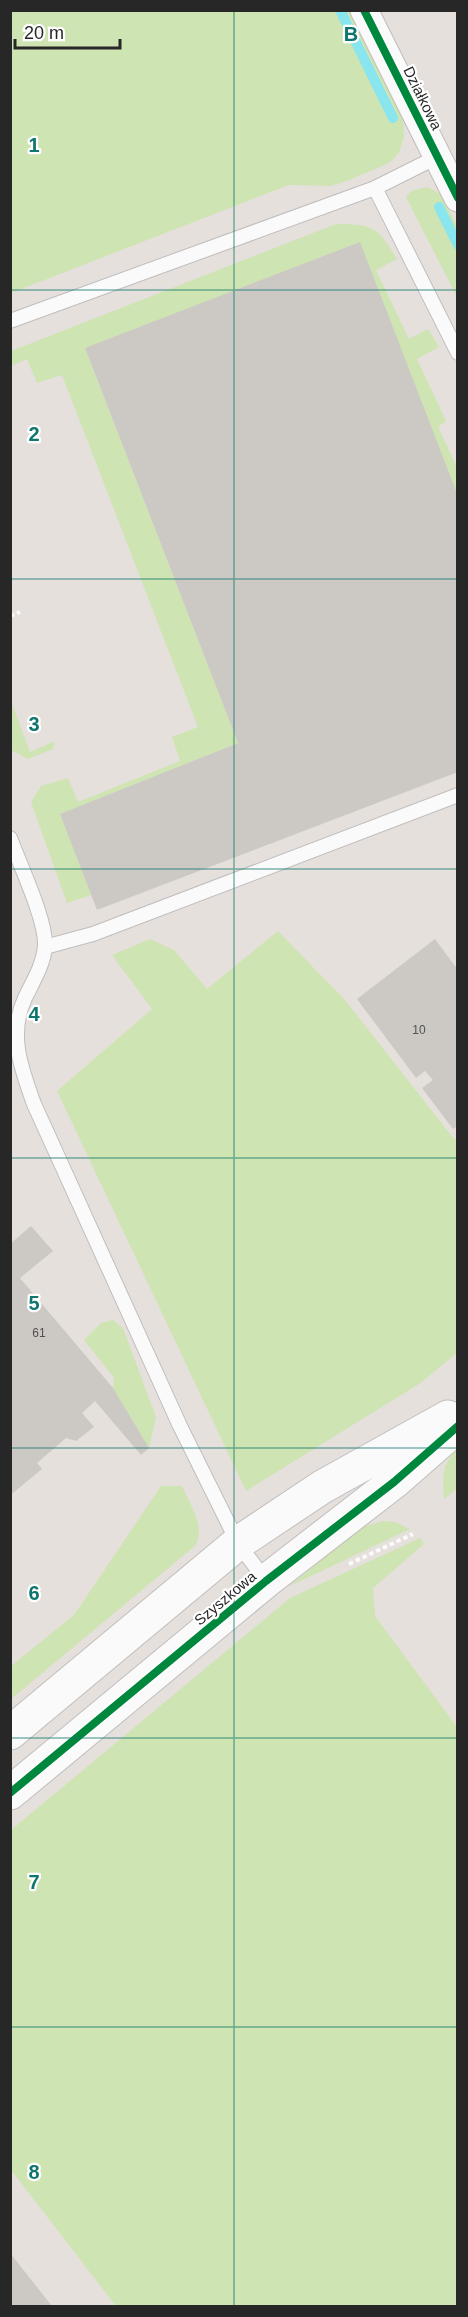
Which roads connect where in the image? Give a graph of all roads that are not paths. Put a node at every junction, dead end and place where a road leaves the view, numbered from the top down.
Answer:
1 (364, 10) edge
2 (437, 157) junction
3 (375, 188) junction
4 (458, 198) edge
5 (10, 321) edge
6 (458, 353) edge
7 (458, 795) edge
8 (10, 838) edge
9 (45, 947) junction
10 (458, 1412) edge
11 (458, 1426) edge
12 (238, 1543) junction
13 (266, 1581) junction
14 (10, 1733) edge
15 (10, 1793) edge

1 - 2 street, Działkowa
2 - 3 lane
2 - 4 street, Działkowa
3 - 5 lane
3 - 6 lane
7 - 9 lane
8 - 9 lane
9 - 12 lane
10 - 12 street
11 - 13 street, Szyszkowa
12 - 13 lane
12 - 14 street
13 - 15 street, Szyszkowa

